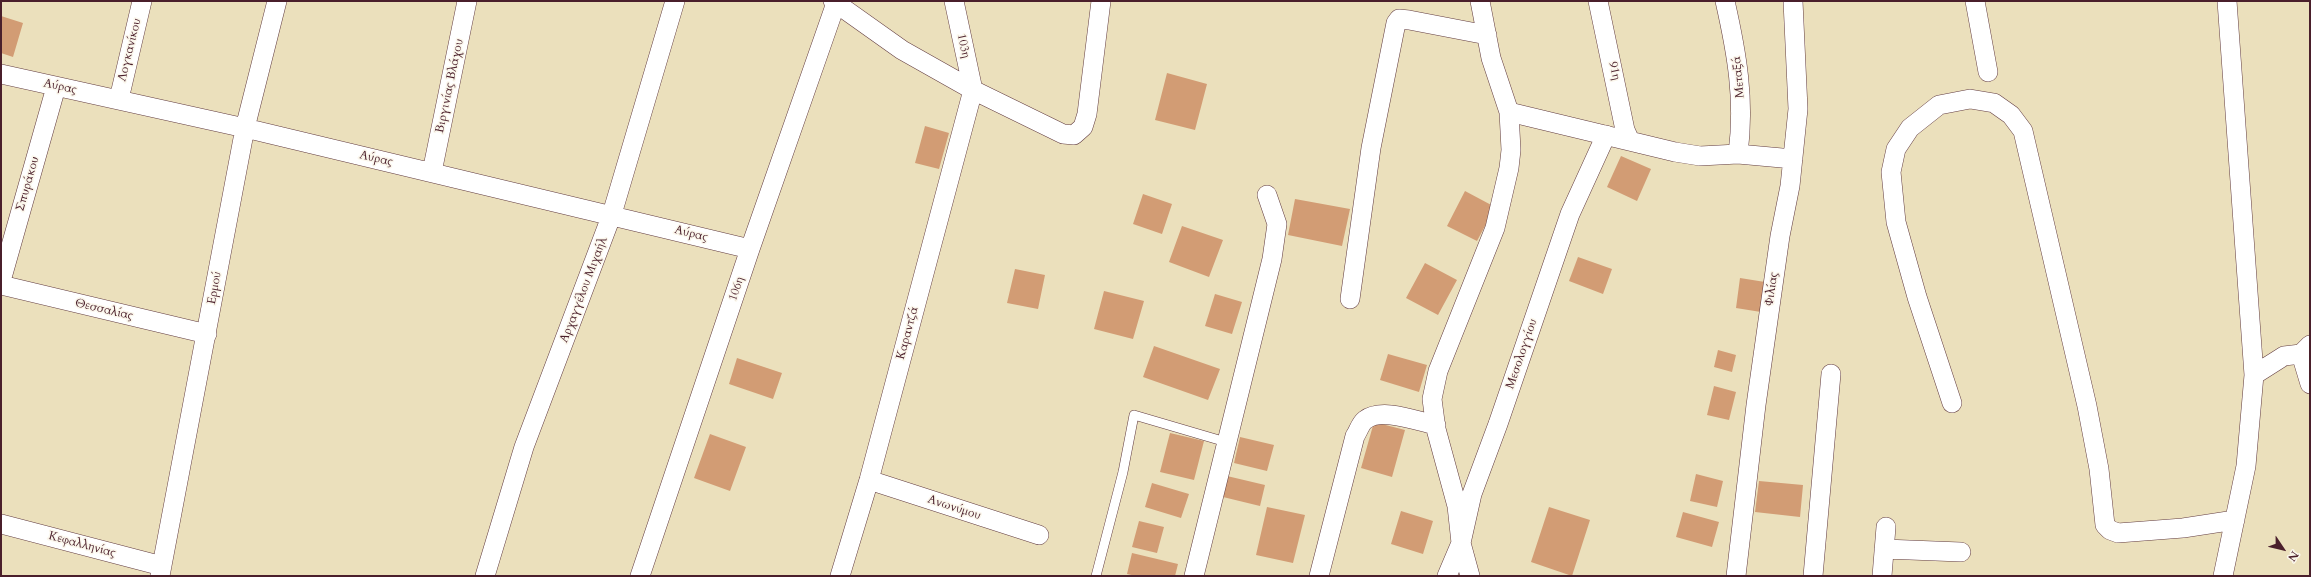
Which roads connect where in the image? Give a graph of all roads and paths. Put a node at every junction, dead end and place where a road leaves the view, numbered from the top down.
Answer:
1 (142, 1) edge
2 (276, 1) edge
3 (467, 1) edge
4 (675, 1) edge
5 (954, 1) edge
6 (1101, 1) edge
7 (1480, 1) edge
8 (1598, 1) edge
9 (1725, 1) edge
10 (1793, 1) edge
11 (1975, 1) edge
12 (2227, 1) edge
13 (835, 2) edge
14 (1486, 34) junction
15 (1988, 72) dead end
16 (1, 74) edge
17 (56, 87) junction
18 (973, 90) junction
19 (119, 99) junction
20 (1509, 112) junction
21 (245, 128) junction
22 (1606, 135) junction
23 (1630, 141) junction
24 (1738, 154) junction
25 (1793, 159) junction
26 (432, 172) junction
27 (1268, 195) dead end
28 (612, 214) junction
29 (750, 249) junction
30 (1, 281) edge
31 (1, 285) edge
32 (1350, 299) dead end
33 (207, 334) junction
34 (2306, 349) edge
35 (1832, 374) dead end
36 (2254, 375) junction
37 (2310, 384) edge
38 (1952, 403) dead end
39 (1436, 425) junction
40 (1226, 442) junction
41 (869, 480) junction
42 (2235, 520) junction
43 (1, 524) edge
44 (1886, 527) dead end
45 (1039, 536) dead end
46 (1461, 543) junction
47 (1884, 549) junction
48 (1962, 552) dead end
49 (161, 571) edge
50 (485, 576) edge
51 (640, 576) edge
52 (840, 576) edge
53 (1096, 576) edge
54 (1194, 576) edge
55 (1319, 576) edge
56 (1447, 576) edge
57 (1470, 576) edge
58 (1736, 576) edge
59 (1813, 576) edge
60 (1882, 576) edge
61 (2223, 576) edge

1 - 19 street, Λογκανίκου
2 - 21 street, Ερμού
3 - 26 street, Βιργινίας Βλάχου
4 - 28 street, Αρχαγγέλου Μιχαήλ
5 - 18 street, 103η
6 - 18 street
7 - 14 street
8 - 23 street, 91η
9 - 24 street, Μεταξά
10 - 25 street, Φιλίας
11 - 15 street
12 - 36 street
13 - 18 street
13 - 29 street, 106η
14 - 20 street
14 - 32 street
16 - 17 street, Αύρας
17 - 19 street, Αύρας
17 - 30 street, Σπυράκου
18 - 41 street, Καραντζά
19 - 21 street, Αύρας
20 - 22 street
20 - 39 street
21 - 26 street, Αύρας
21 - 33 street, Ερμού
22 - 23 street
22 - 46 street, Μεσολογγίου
23 - 24 street
24 - 25 street
25 - 58 street, Φιλίας
26 - 28 street, Αύρας
27 - 40 street
28 - 29 street, Αύρας
28 - 50 street, Αρχαγγέλου Μιχαήλ
29 - 51 street, 106η
31 - 33 street, Θεσσαλίας
33 - 49 street, Ερμού
34 - 36 street
34 - 37 street
35 - 59 street
36 - 42 street
38 - 42 street
39 - 46 street
39 - 55 street
40 - 53 lane
40 - 54 street
41 - 45 street, Ανωνύμου
41 - 52 street, Καραντζά
42 - 61 street
43 - 49 street, Κεφαλληνίας
44 - 47 street
46 - 56 street, Μεσολογγίου
46 - 57 street
47 - 48 street
47 - 60 street

